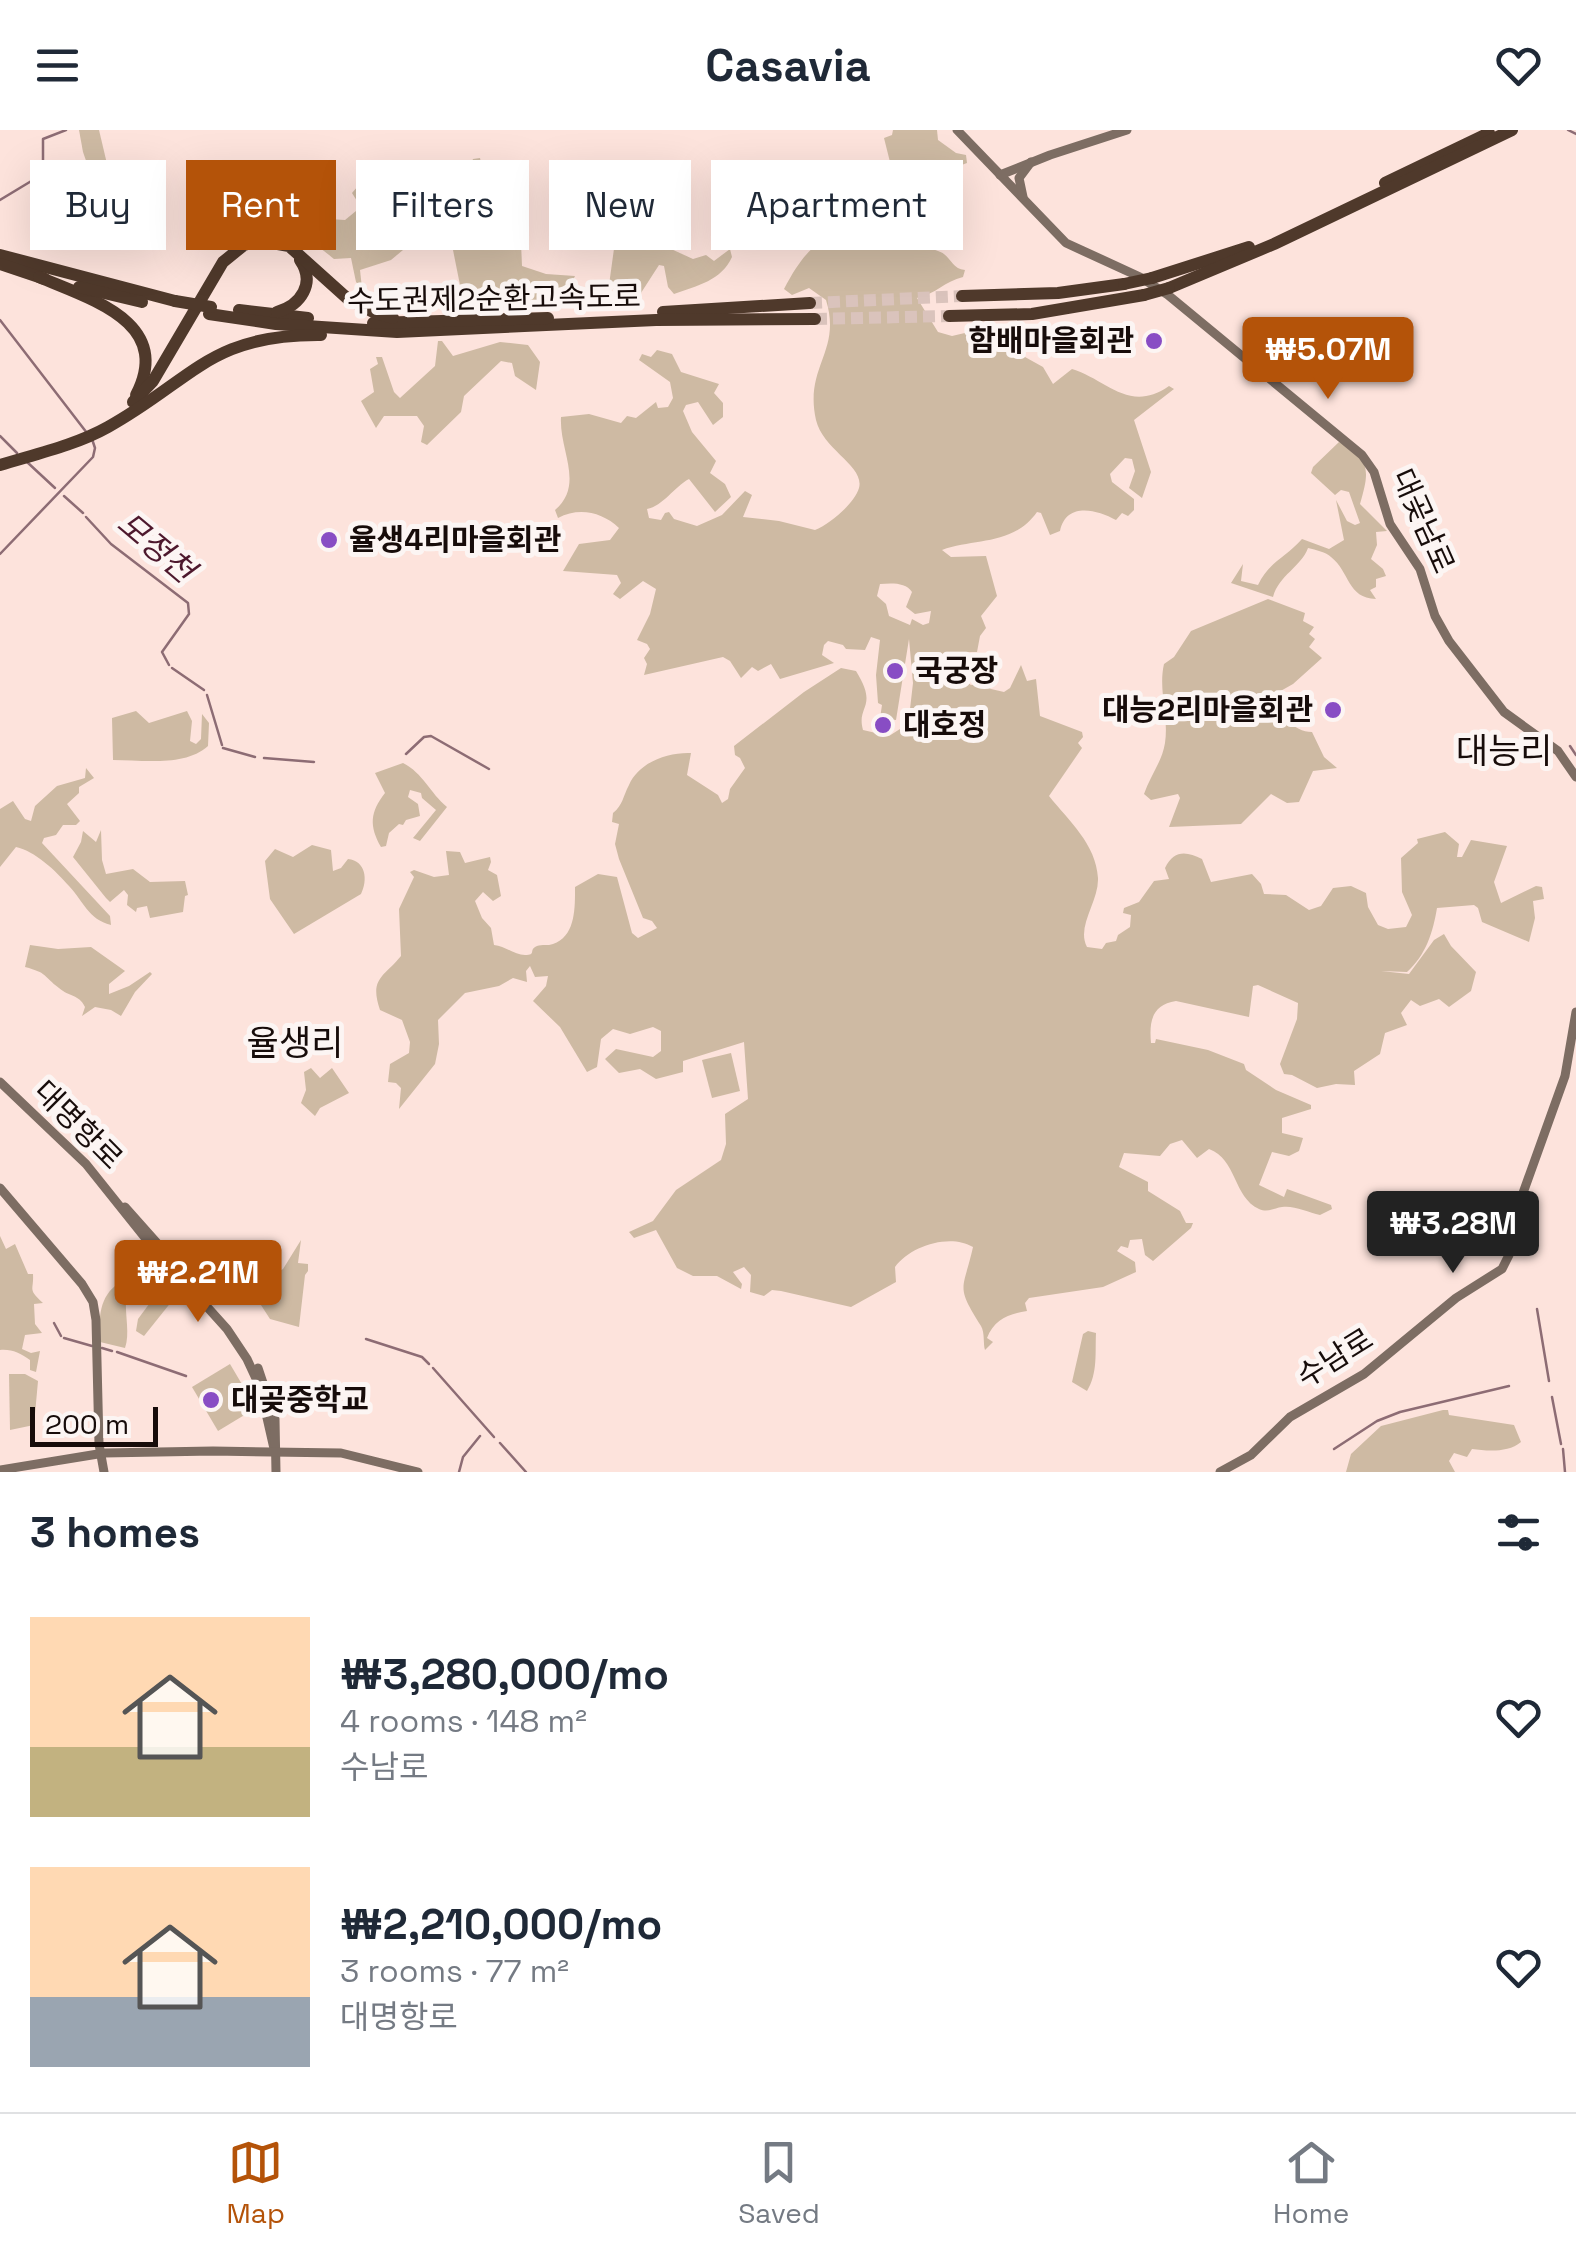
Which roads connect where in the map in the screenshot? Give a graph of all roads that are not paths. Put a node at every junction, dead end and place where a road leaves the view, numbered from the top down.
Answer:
1 (957, 130) edge
2 (1127, 130) edge
3 (1496, 130) edge
4 (1512, 130) edge
5 (979, 153) junction
6 (1033, 160) junction
7 (1000, 175) junction
8 (1025, 202) junction
9 (0, 255) edge
10 (0, 264) edge
11 (39, 277) junction
12 (962, 296) tunnel mouth
13 (810, 303) tunnel mouth
14 (174, 305) junction
15 (210, 310) junction
16 (248, 311) junction
17 (949, 316) tunnel mouth
18 (815, 319) tunnel mouth
19 (609, 320) junction
20 (589, 321) junction
21 (426, 322) junction
22 (397, 332) junction
23 (129, 409) junction
24 (3, 460) edge
25 (1576, 777) edge
26 (1576, 1012) edge
27 (0, 1082) edge
28 (0, 1188) edge
29 (275, 1453) junction
30 (100, 1454) junction
31 (0, 1470) edge
32 (104, 1472) edge
33 (276, 1472) edge
34 (418, 1472) edge
35 (1220, 1472) edge

1 - 5 street, 대곶남로
2 - 6 street
3 - 12 highway, bridge
4 - 17 highway, bridge
5 - 6 street
5 - 7 street, 대곶남로
6 - 7 street
6 - 8 street
7 - 8 street, 대곶남로
8 - 25 street, 대곶남로
9 - 14 highway, 수도권제2순환고속도로
10 - 11 highway, 수도권제2순환고속도로
11 - 14 highway, 수도권제2순환고속도로
11 - 23 highway
13 - 19 highway, 수도권제2순환고속도로
14 - 15 highway, 수도권제2순환고속도로, bridge
15 - 16 highway, 수도권제2순환고속도로
15 - 22 highway, 수도권제2순환고속도로
16 - 21 highway, 수도권제2순환고속도로
16 - 23 highway
18 - 19 highway, 수도권제2순환고속도로
19 - 20 highway, 수도권제2순환고속도로
20 - 21 highway, 수도권제2순환고속도로
20 - 22 highway, 수도권제2순환고속도로
21 - 23 highway
22 - 23 highway
23 - 24 highway
26 - 35 street, 수남로
27 - 29 street, 대명항로
28 - 30 street
29 - 30 street
29 - 33 street, 대명항로
29 - 34 street
30 - 31 street
30 - 32 street

